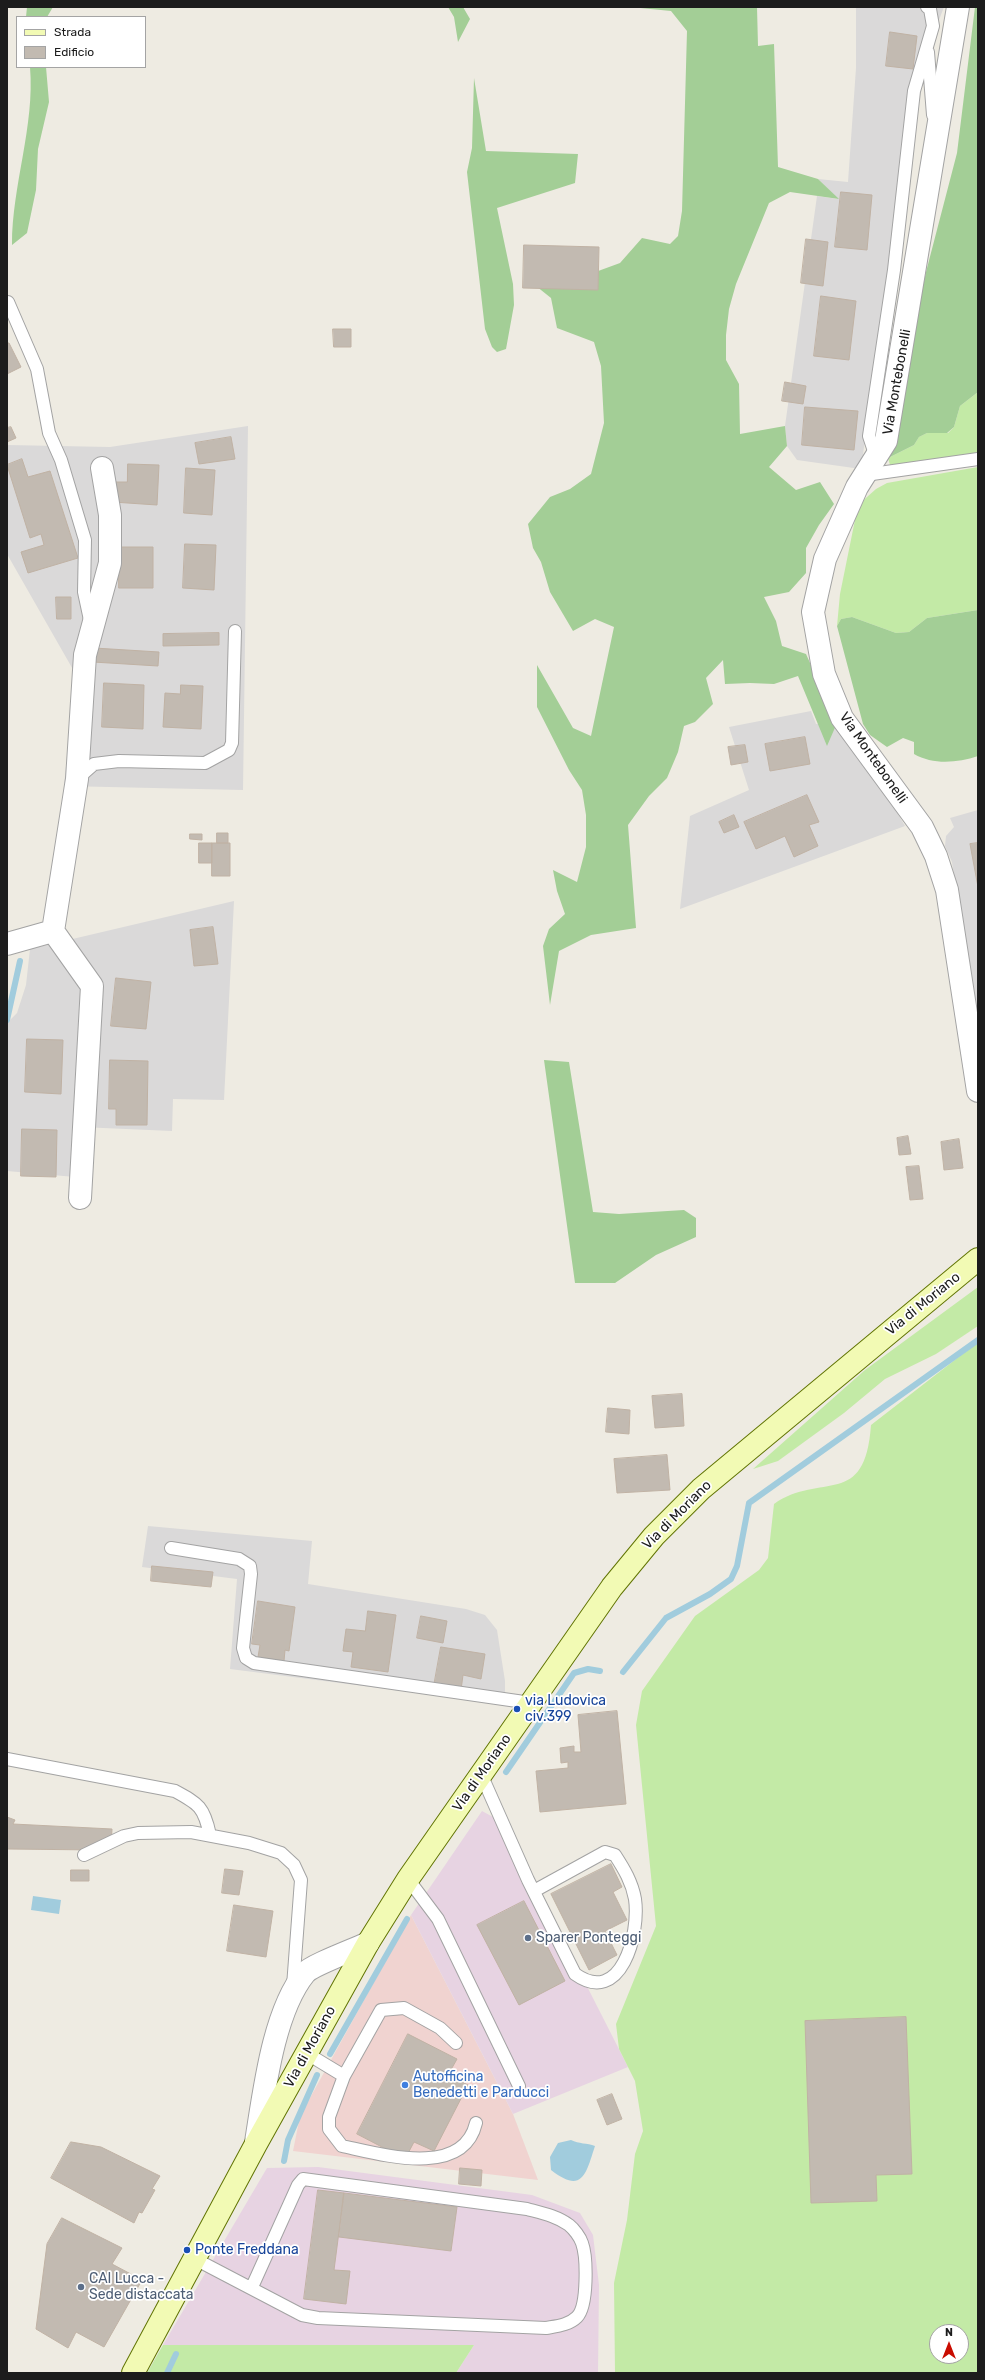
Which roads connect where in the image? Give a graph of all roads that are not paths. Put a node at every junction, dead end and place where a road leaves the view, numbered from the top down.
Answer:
1 (927, 7) edge
2 (958, 7) edge
3 (927, 44) junction
4 (936, 148) junction
5 (8, 302) dead end
6 (978, 459) edge
7 (870, 466) junction
8 (102, 468) dead end
9 (92, 627) junction
10 (235, 631) dead end
11 (77, 779) junction
12 (53, 931) junction
13 (7, 944) edge
14 (978, 1091) edge
15 (80, 1198) dead end
16 (978, 1259) edge
17 (171, 1548) dead end
18 (531, 1703) junction
19 (7, 1759) edge
20 (481, 1774) junction
21 (210, 1835) junction
22 (84, 1855) dead end
23 (408, 1879) junction
24 (534, 1891) junction
25 (368, 1944) junction
26 (292, 1997) junction
27 (456, 2043) dead end
28 (306, 2053) junction
29 (344, 2076) junction
30 (519, 2086) dead end
31 (476, 2123) dead end
32 (256, 2144) junction
33 (195, 2259) junction
34 (252, 2287) junction
35 (132, 2373) edge

1 - 3 lane
2 - 4 street, Via Montebonelli
3 - 4 lane
3 - 7 lane
4 - 7 street, Via Montebonelli
5 - 9 lane
6 - 7 lane
7 - 14 street, Via Montebonelli
8 - 9 street
9 - 11 street
10 - 11 lane
11 - 12 street
12 - 13 street
12 - 15 street
16 - 18 main road, Via di Moriano
17 - 18 lane
18 - 20 main road, Via di Moriano
19 - 21 lane
20 - 23 main road, Via di Moriano
20 - 24 lane
21 - 22 lane
21 - 26 lane
23 - 25 main road, Via di Moriano
23 - 30 lane
24 - 24 lane
25 - 26 street
25 - 28 main road, Via di Moriano
26 - 32 street
27 - 29 lane
28 - 29 lane
28 - 32 main road, Via di Moriano
29 - 31 lane
32 - 33 main road, Via di Moriano
33 - 34 lane
33 - 35 main road, Via di Moriano
34 - 34 lane

